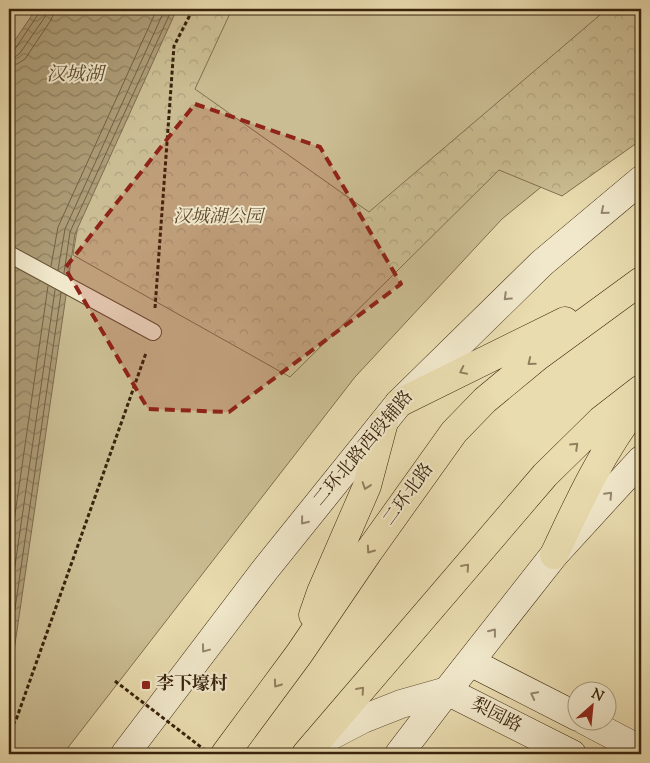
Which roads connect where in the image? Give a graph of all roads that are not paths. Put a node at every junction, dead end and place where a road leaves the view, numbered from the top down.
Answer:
1 (641, 180) edge
2 (9, 254) edge
3 (636, 284) edge
4 (153, 332) road end
5 (641, 389) edge
6 (641, 400) edge
7 (391, 412) junction
8 (641, 460) edge
9 (554, 555) junction
10 (299, 654) junction
11 (470, 662) junction
12 (446, 691) junction
13 (568, 712) edge
14 (603, 730) edge
15 (310, 749) edge
16 (641, 750) edge
17 (125, 754) edge
18 (225, 754) edge
19 (400, 754) edge
20 (572, 754) edge

1 -> 7 main road, 二环北路西段辅路
2 - 4 lane
3 -> 7 highway
3 -> 10 highway, 二环北路
15 -> 5 highway
6 - 9 highway
7 -> 10 highway
7 -> 17 main road, 二环北路西段辅路
9 -> 8 main road
11 -> 9 main road
10 -> 18 highway, 二环北路
11 - 12 main road
13 -> 11 main road, 梨园路
12 - 15 main road
12 - 19 main road
12 - 20 main road, 梨园路
14 - 16 main road

